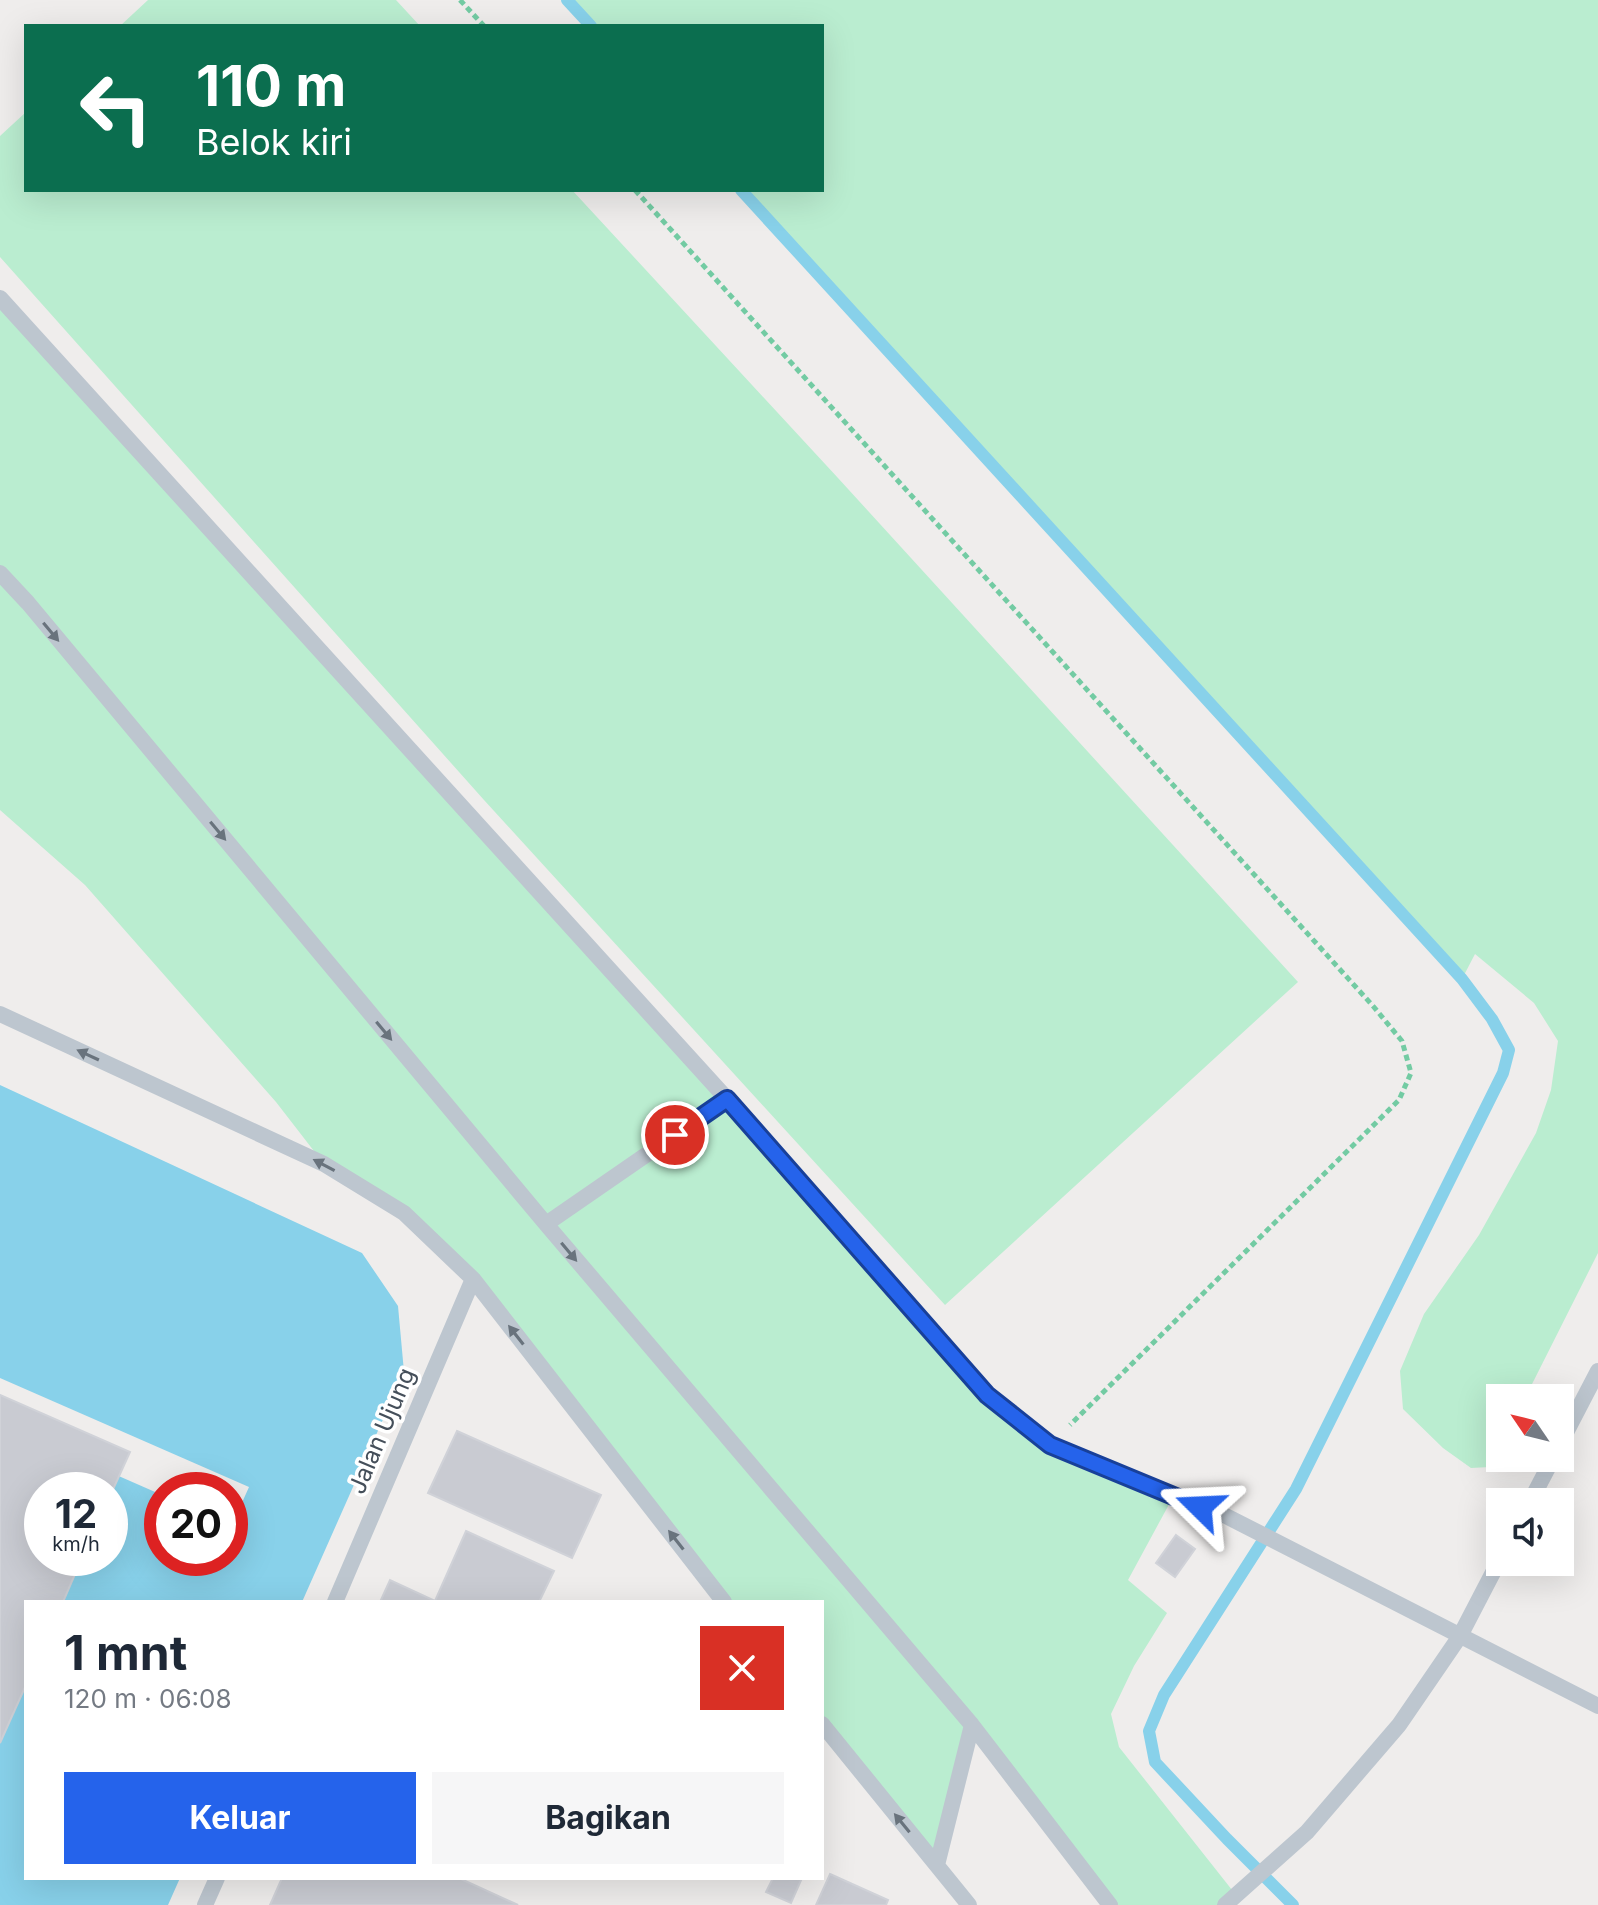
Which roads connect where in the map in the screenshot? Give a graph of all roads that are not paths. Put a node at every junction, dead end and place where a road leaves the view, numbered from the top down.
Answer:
1 (0, 298) edge
2 (0, 573) edge
3 (0, 1014) edge
4 (727, 1099) junction
5 (546, 1224) junction
6 (473, 1279) junction
7 (1598, 1371) edge
8 (1574, 1417) edge
9 (1491, 1576) edge
10 (336, 1600) edge
11 (722, 1600) edge
12 (1460, 1636) junction
13 (1598, 1706) edge
14 (972, 1725) junction
15 (824, 1726) edge
16 (937, 1865) junction
17 (216, 1880) edge
18 (1231, 1900) edge
19 (205, 1905) edge
20 (969, 1905) edge
21 (1110, 1905) edge

1 - 4 lane
2 -> 5 lane
6 -> 3 lane
4 - 5 lane
4 - 12 lane
5 -> 14 lane
6 - 10 lane, Jalan Ujung
11 -> 6 lane
7 - 8 lane
9 - 12 lane
12 - 13 lane
12 - 18 lane
14 - 16 lane
14 - 21 lane
16 -> 15 lane
16 - 20 lane
17 - 19 lane

